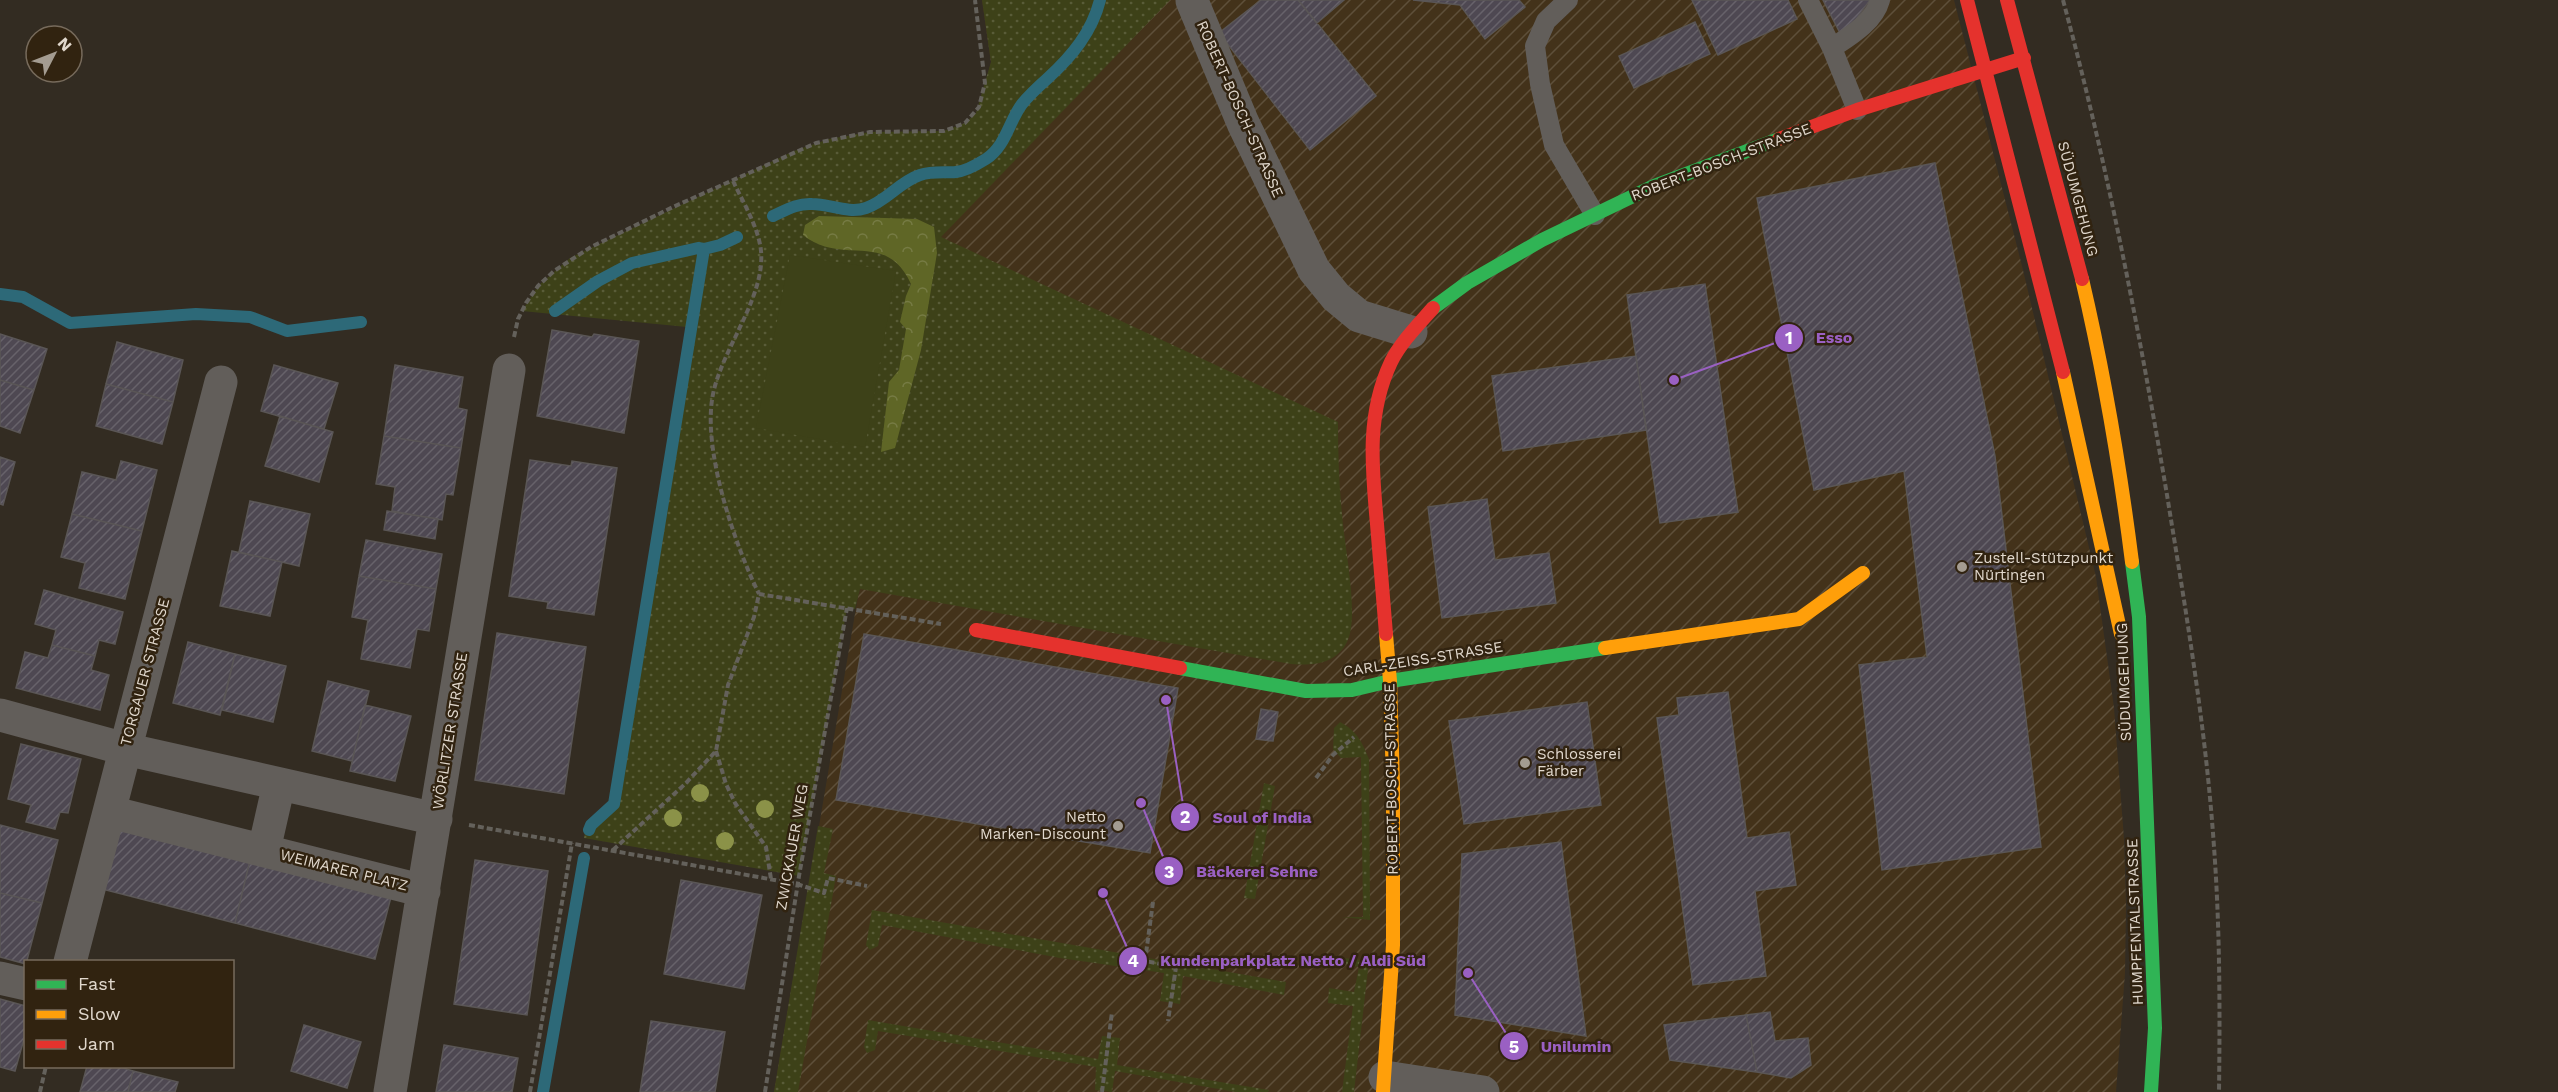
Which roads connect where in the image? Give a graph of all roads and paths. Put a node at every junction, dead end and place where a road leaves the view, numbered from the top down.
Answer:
1 (975, 0) edge
2 (1568, 0) edge
3 (1808, 0) edge
4 (1880, 0) edge
5 (1967, 0) edge
6 (2007, 0) edge
7 (1192, 2) dead end
8 (1832, 48) junction
9 (2024, 58) junction
10 (1986, 68) junction
11 (1857, 110) junction
12 (733, 181) junction
13 (1595, 214) junction
14 (1411, 332) junction
15 (509, 370) joint
16 (221, 382) dead end
17 (1863, 573) dead end
18 (759, 594) junction
19 (847, 608) junction
20 (976, 630) joint
21 (1390, 681) junction
22 (0, 715) edge
23 (1391, 730) junction
24 (125, 748) junction
25 (716, 751) junction
26 (2143, 751) junction
27 (1316, 778) dead end
28 (279, 784) junction
29 (110, 812) junction
30 (436, 819) junction
31 (572, 843) junction
32 (264, 850) junction
33 (613, 850) junction
34 (771, 879) junction
35 (797, 884) junction
36 (867, 885) dead end
37 (424, 891) junction
38 (1153, 902) dead end
39 (71, 960) edge
40 (0, 978) edge
41 (24, 984) edge
42 (1112, 1012) dead end
43 (1168, 1021) dead end
44 (46, 1068) edge
45 (1384, 1085) edge
46 (40, 1092) edge
47 (390, 1092) edge
48 (530, 1092) edge
49 (765, 1092) edge
50 (1102, 1092) edge
51 (1483, 1092) edge
52 (2151, 1092) edge

1 - 12 path
2 - 13 lane
3 - 8 lane
4 - 8 lane
5 - 10 street, SÜDUMGEHUNG
6 - 9 street, SÜDUMGEHUNG
7 - 14 street, ROBERT-BOSCH-STRASSE
8 - 11 lane
9 - 10 street, ROBERT-BOSCH-STRASSE
9 - 26 street, SÜDUMGEHUNG
10 - 11 street, ROBERT-BOSCH-STRASSE
10 - 26 street, SÜDUMGEHUNG
11 - 13 street, ROBERT-BOSCH-STRASSE
12 - 15 path
12 - 18 path
13 - 14 street, ROBERT-BOSCH-STRASSE
14 - 21 street, ROBERT-BOSCH-STRASSE
15 - 30 street, WÖRLITZER STRASSE
16 - 24 street, TORGAUER STRASSE
17 - 21 street, CARL-ZEISS-STRASSE
18 - 19 path
18 - 25 path
19 - 20 path
19 - 35 path, ZWICKAUER WEG
20 - 21 street, CARL-ZEISS-STRASSE
21 - 23 street, ROBERT-BOSCH-STRASSE
22 - 24 street
23 - 27 path
23 - 45 street, ROBERT-BOSCH-STRASSE
24 - 28 street
24 - 29 street, TORGAUER STRASSE
25 - 33 path
25 - 34 path
26 - 52 street, HUMPFENTALSTRASSE
28 - 30 street
28 - 32 street, WEIMARER PLATZ
29 - 32 street, WEIMARER PLATZ
29 - 39 street, TORGAUER STRASSE
30 - 31 path
30 - 37 street, WÖRLITZER STRASSE
31 - 33 path
31 - 48 path
32 - 37 street, WEIMARER PLATZ
33 - 34 path
34 - 35 path
35 - 36 path
35 - 49 path, ZWICKAUER WEG
37 - 47 street, WÖRLITZER STRASSE
38 - 43 path
40 - 41 street
42 - 50 path
44 - 46 path
45 - 51 street

